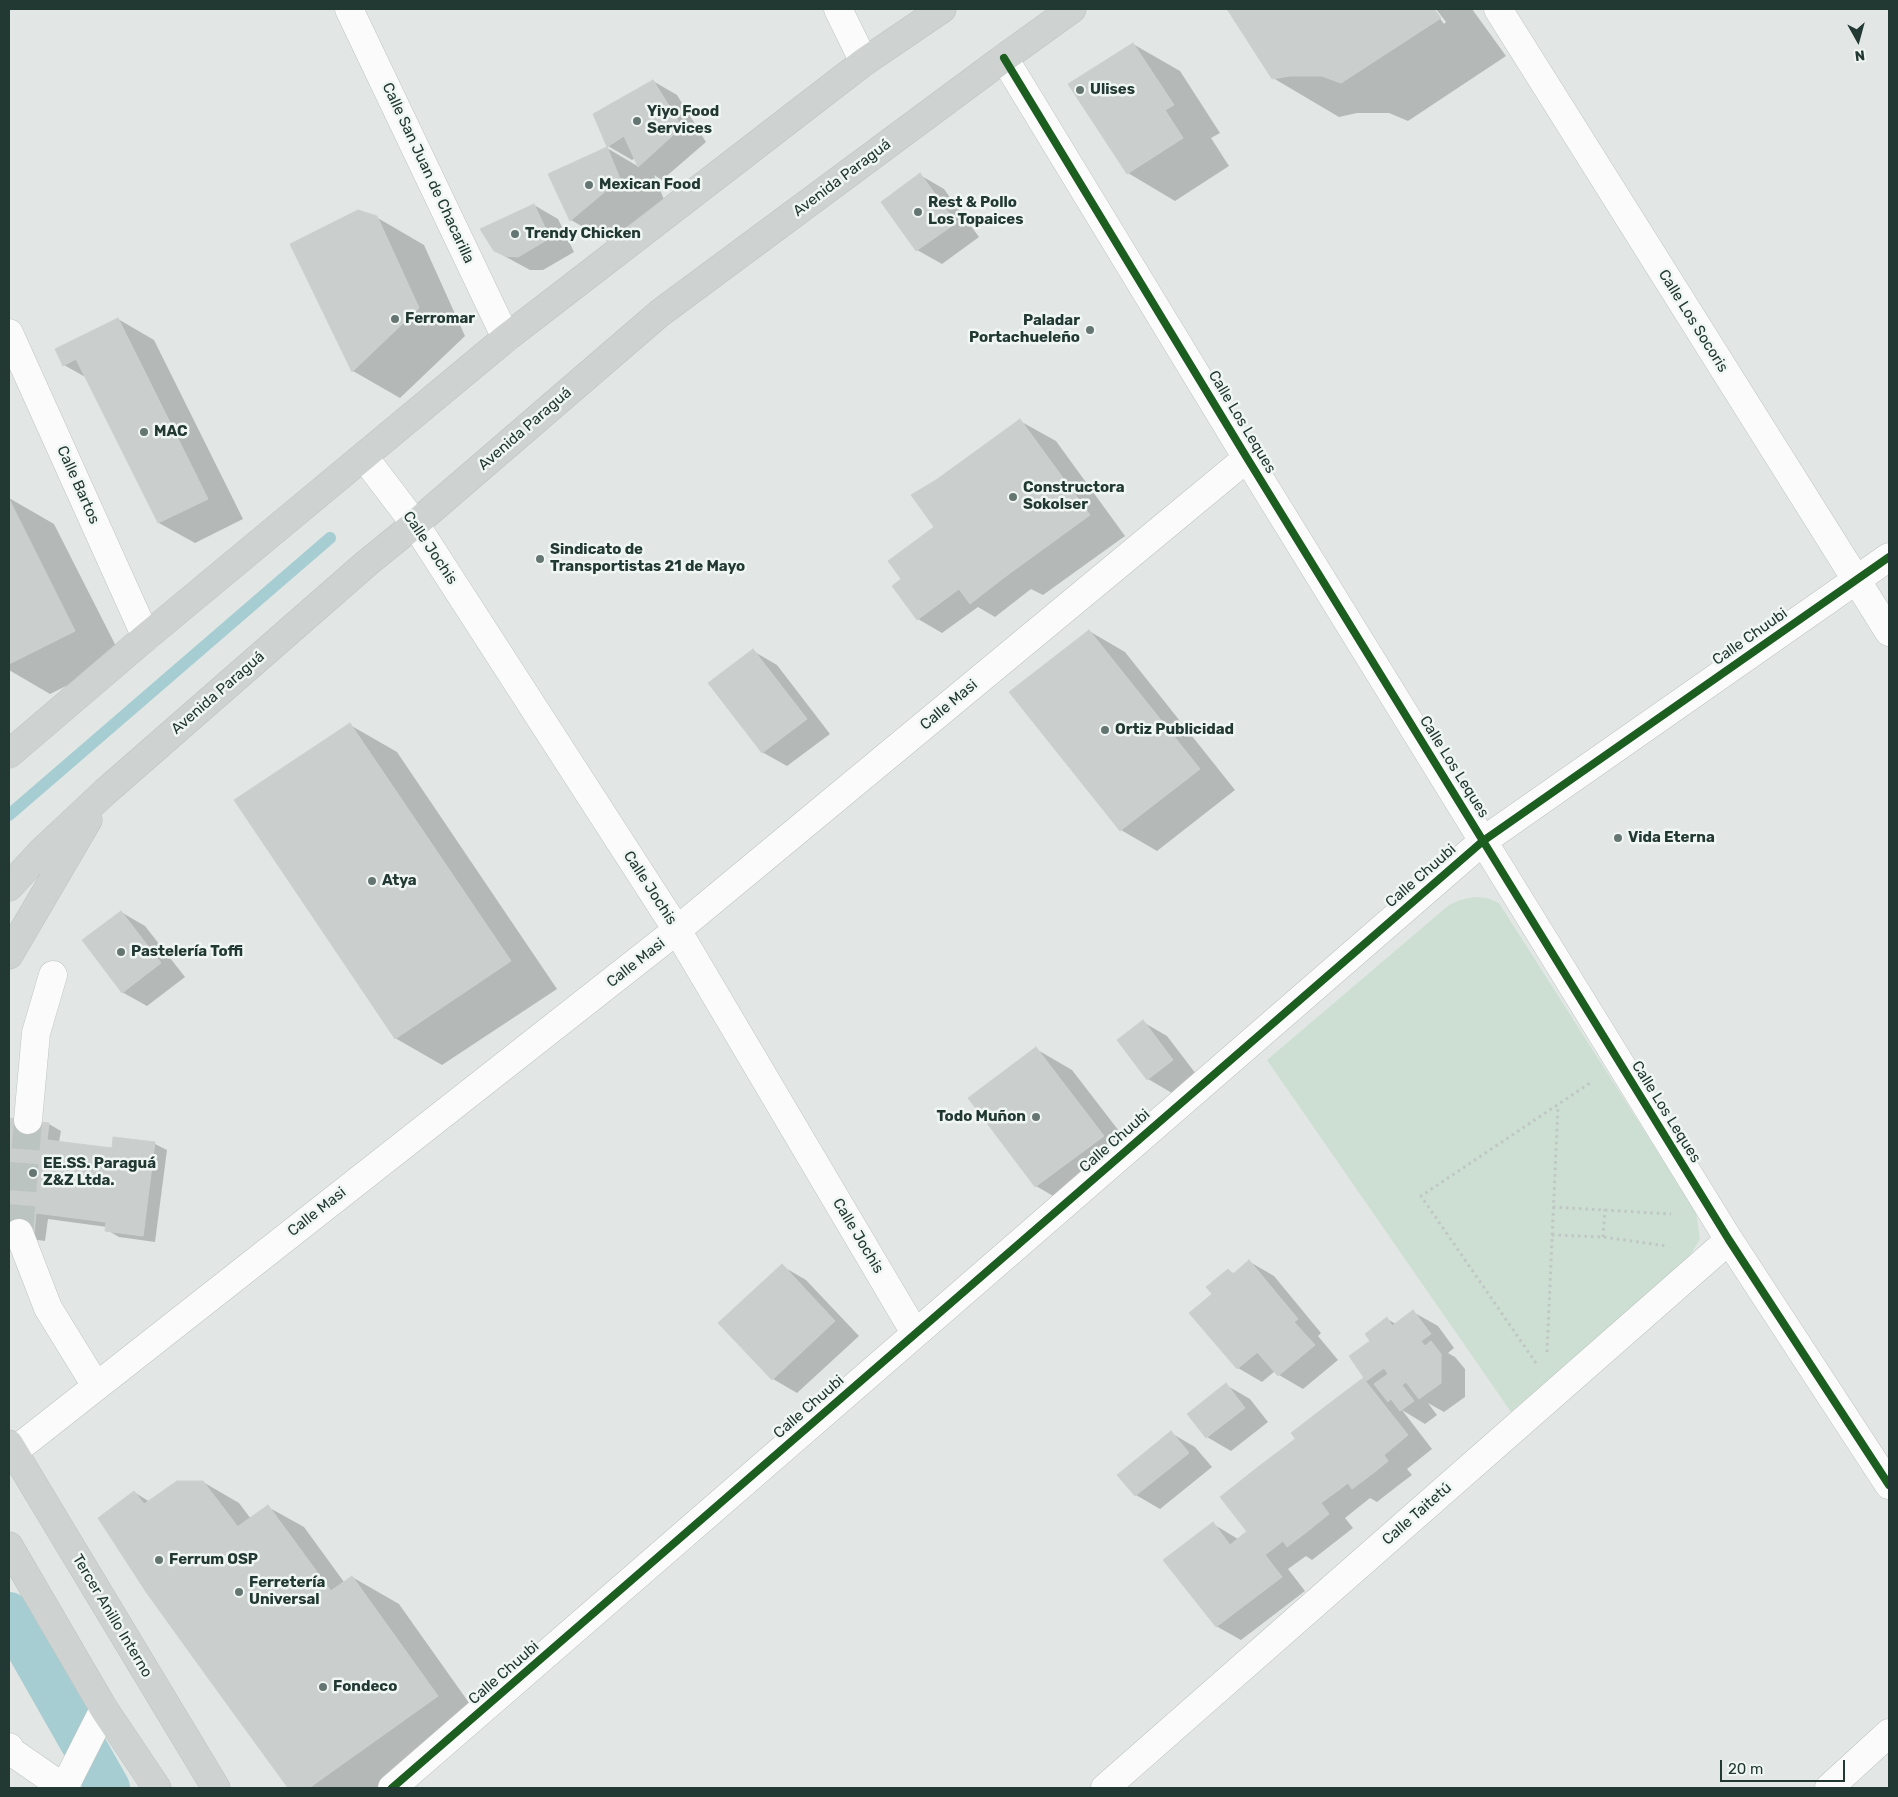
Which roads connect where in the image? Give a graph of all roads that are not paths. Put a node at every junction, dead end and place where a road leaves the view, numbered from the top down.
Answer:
1 (350, 9) edge
2 (838, 9) edge
3 (942, 9) edge
4 (1072, 9) edge
5 (1498, 9) edge
6 (1004, 58) junction
7 (864, 62) junction
8 (9, 333) edge
9 (506, 338) junction
10 (364, 457) junction
11 (1247, 458) junction
12 (416, 524) junction
13 (1889, 557) edge
14 (1855, 580) junction
15 (1889, 632) edge
16 (146, 637) junction
17 (9, 754) edge
18 (105, 792) junction
19 (1482, 841) junction
20 (9, 886) edge
21 (677, 930) junction
22 (9, 955) edge
23 (53, 975) dead end
24 (28, 1120) tunnel mouth
25 (20, 1233) tunnel mouth
26 (1729, 1240) junction
27 (915, 1333) junction
28 (96, 1386) junction
29 (11, 1448) edge
30 (1889, 1485) edge
31 (9, 1546) edge
32 (105, 1723) junction
33 (1889, 1733) edge
34 (9, 1748) edge
35 (64, 1788) edge
36 (157, 1788) edge
37 (175, 1788) edge
38 (216, 1788) edge
39 (392, 1788) edge
40 (1105, 1788) edge
41 (1829, 1788) edge

1 - 9 street, Calle San Juan de Chacarilla
2 - 7 street
3 - 7 main road
4 - 6 main road, Avenida Paraguá
5 - 14 street, Calle Los Socoris
6 - 11 street, Calle Los Leques
6 - 12 main road, Avenida Paraguá
7 - 9 main road
8 - 16 street, Calle Bartos
9 - 10 main road
10 - 12 street, Calle Jochis
10 - 16 main road
11 - 19 street, Calle Los Leques
11 - 21 street, Calle Masi
12 - 18 main road, Avenida Paraguá
12 - 21 street, Calle Jochis
13 - 14 street, Calle Chuubi
14 - 15 street, Calle Los Socoris
14 - 19 street, Calle Chuubi
16 - 17 main road
18 - 20 main road, Avenida Paraguá
18 - 22 main road
19 - 26 street, Calle Los Leques
19 - 27 street, Calle Chuubi
21 - 27 street, Calle Jochis
21 - 28 street, Calle Masi
23 - 24 street
25 - 28 street
26 - 30 street, Calle Los Leques
26 - 40 street, Calle Taitetú
27 - 39 street, Calle Chuubi
28 - 29 street, Calle Masi
29 - 38 main road, Tercer Anillo Interno
31 - 32 main road
32 - 35 street
32 - 36 main road
32 - 37 main road
33 - 41 street
34 - 35 street

